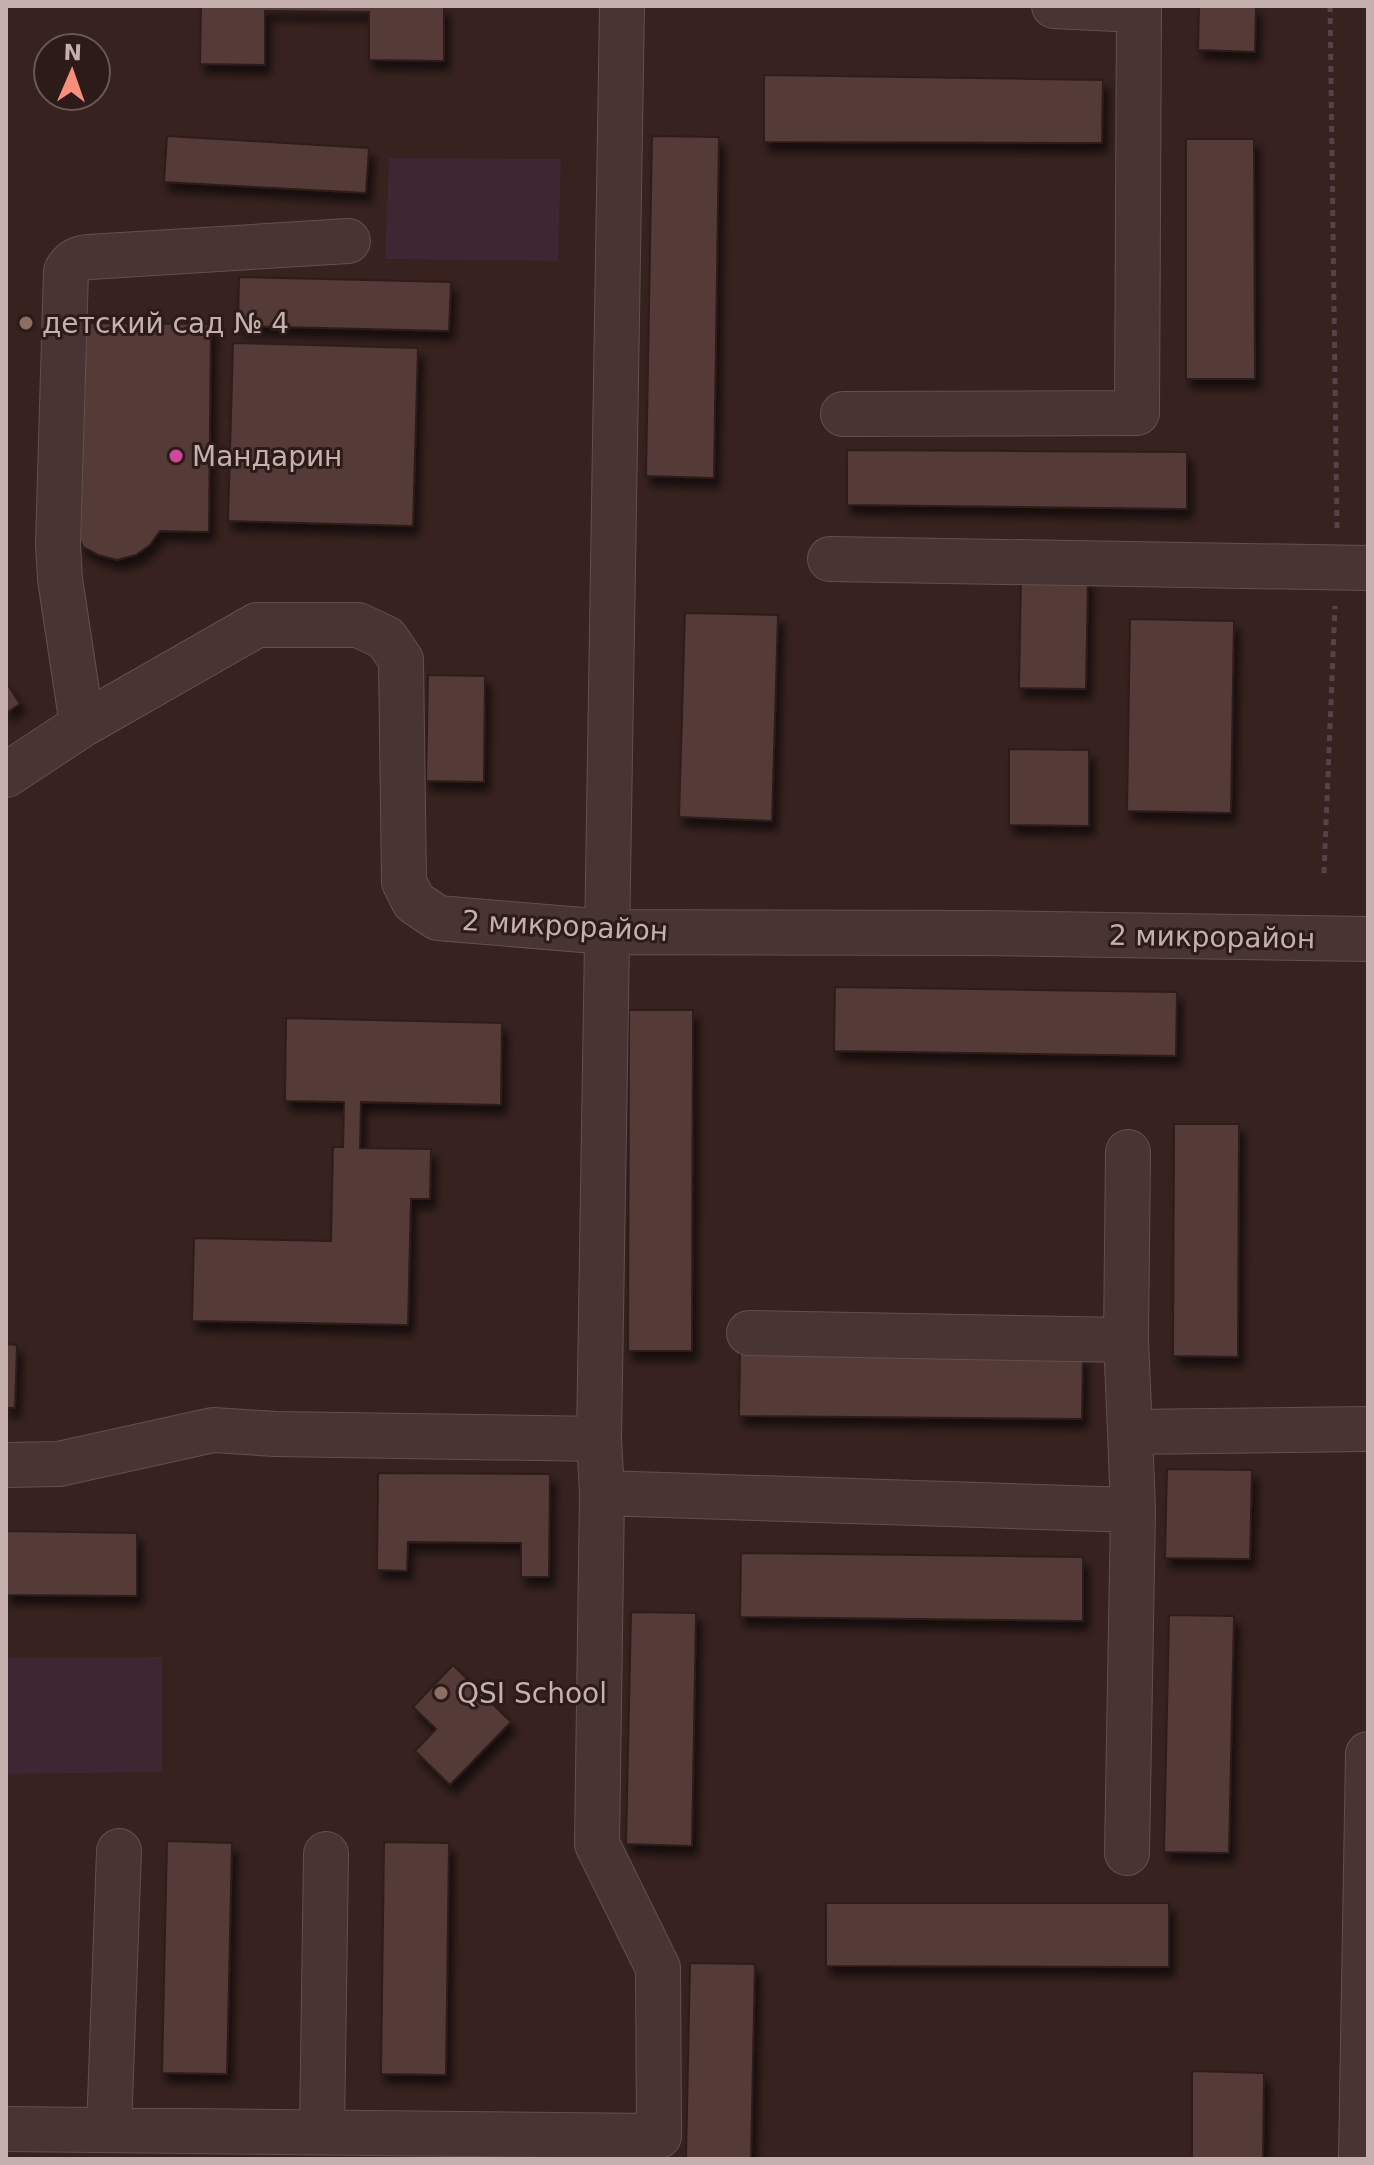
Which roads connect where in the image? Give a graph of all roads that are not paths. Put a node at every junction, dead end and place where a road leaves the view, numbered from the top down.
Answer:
1 (622, 6) edge
2 (1054, 6) edge
3 (1138, 8) edge
4 (348, 241) dead end
5 (843, 414) dead end
6 (830, 559) dead end
7 (1352, 568) edge
8 (82, 725) junction
9 (6, 775) edge
10 (607, 932) junction
11 (1368, 939) edge
12 (1128, 1152) dead end
13 (749, 1333) dead end
14 (1126, 1340) junction
15 (1368, 1429) edge
16 (1130, 1432) junction
17 (599, 1439) junction
18 (6, 1465) edge
19 (602, 1493) junction
20 (1133, 1510) junction
21 (1368, 1754) edge
22 (119, 1851) dead end
23 (1127, 1853) dead end
24 (326, 1854) dead end
25 (1366, 1981) edge
26 (6, 2129) edge
27 (109, 2130) junction
28 (322, 2132) junction
29 (1361, 2159) edge

1 - 10 street
2 - 3 street
3 - 5 street
4 - 8 street
6 - 7 street
8 - 9 street, 2 микрорайон
8 - 10 street, 2 микрорайон
10 - 11 street, 2 микрорайон
10 - 17 street
12 - 14 street
13 - 14 street
14 - 16 street
15 - 16 street
16 - 20 street
17 - 18 street
17 - 19 street
19 - 20 street
19 - 28 street
20 - 23 street
21 - 25 street
22 - 27 street
24 - 28 street
25 - 29 street
26 - 27 street
27 - 28 street

